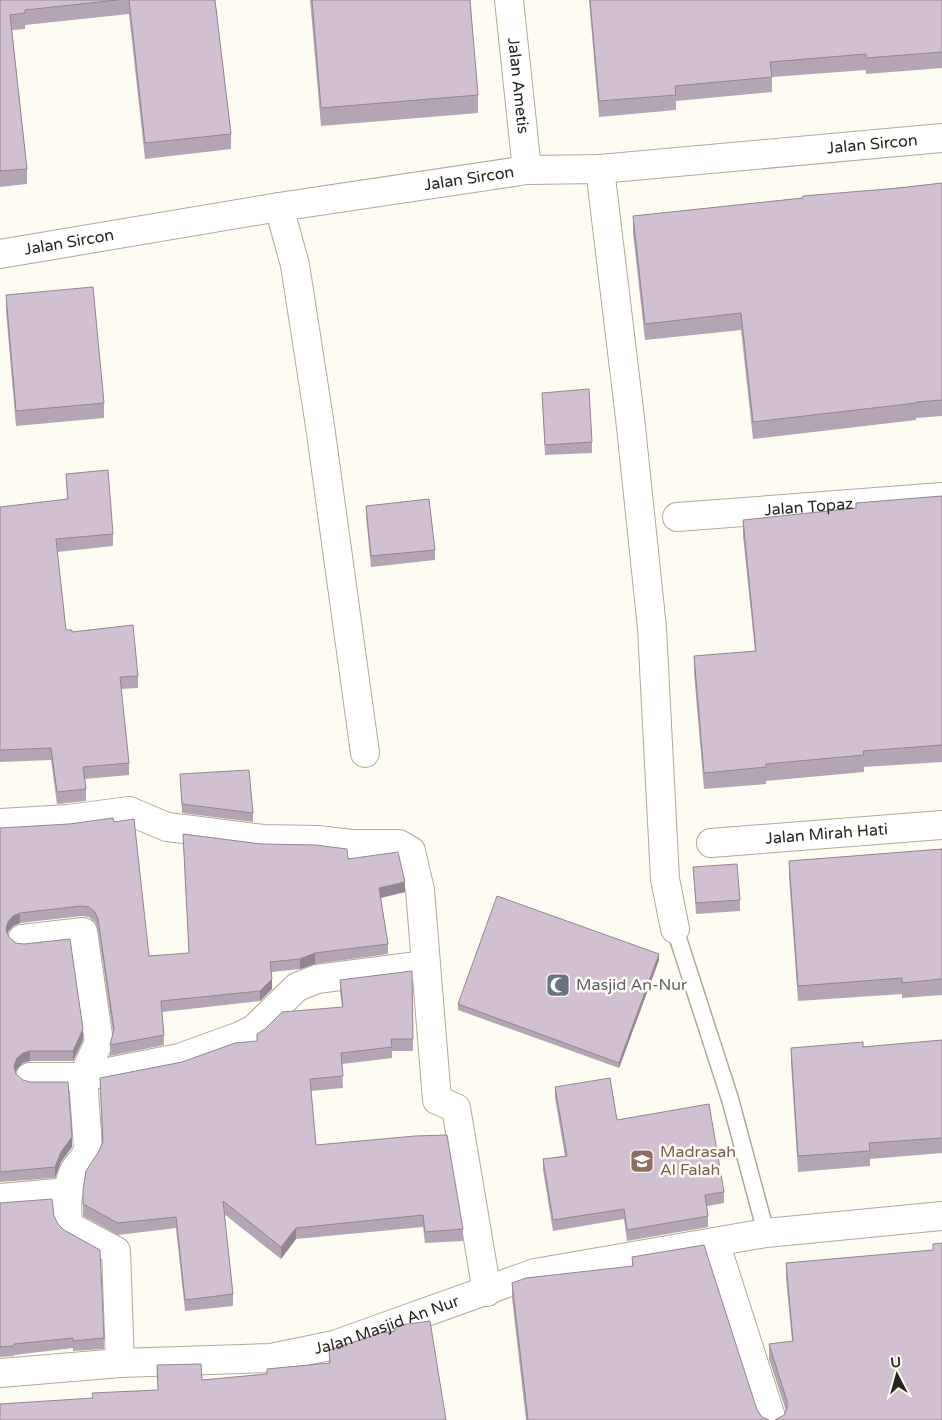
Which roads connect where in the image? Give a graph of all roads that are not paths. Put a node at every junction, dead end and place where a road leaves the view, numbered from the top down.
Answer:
1 (509, 0) edge
2 (942, 138) edge
3 (600, 169) junction
4 (527, 170) junction
5 (279, 206) junction
6 (0, 254) edge
7 (942, 497) edge
8 (677, 517) dead end
9 (365, 753) dead end
10 (0, 823) edge
11 (942, 825) edge
12 (711, 843) dead end
13 (675, 929) joint
14 (22, 939) dead end
15 (426, 965) junction
16 (83, 1076) junction
17 (30, 1077) dead end
18 (69, 1192) junction
19 (0, 1198) edge
20 (942, 1216) edge
21 (766, 1233) junction
22 (715, 1242) junction
23 (486, 1292) junction
24 (120, 1363) junction
25 (0, 1373) edge
26 (772, 1420) edge

1 - 4 street, Jalan Ametis
2 - 3 street, Jalan Sircon
3 - 4 street, Jalan Sircon
3 - 13 street
4 - 5 street, Jalan Sircon
5 - 6 street, Jalan Sircon
5 - 9 street
7 - 8 street, Jalan Topaz
10 - 15 street
11 - 12 street, Jalan Mirah Hati
13 - 21 lane
14 - 16 street
15 - 16 street
15 - 23 street
16 - 17 street
16 - 18 street
18 - 19 street
18 - 24 street
20 - 21 street, Jalan Masjid An Nur
21 - 22 street, Jalan Masjid An Nur
22 - 23 street, Jalan Masjid An Nur
22 - 26 street
23 - 24 street, Jalan Masjid An Nur
24 - 25 street, Jalan Masjid An Nur

